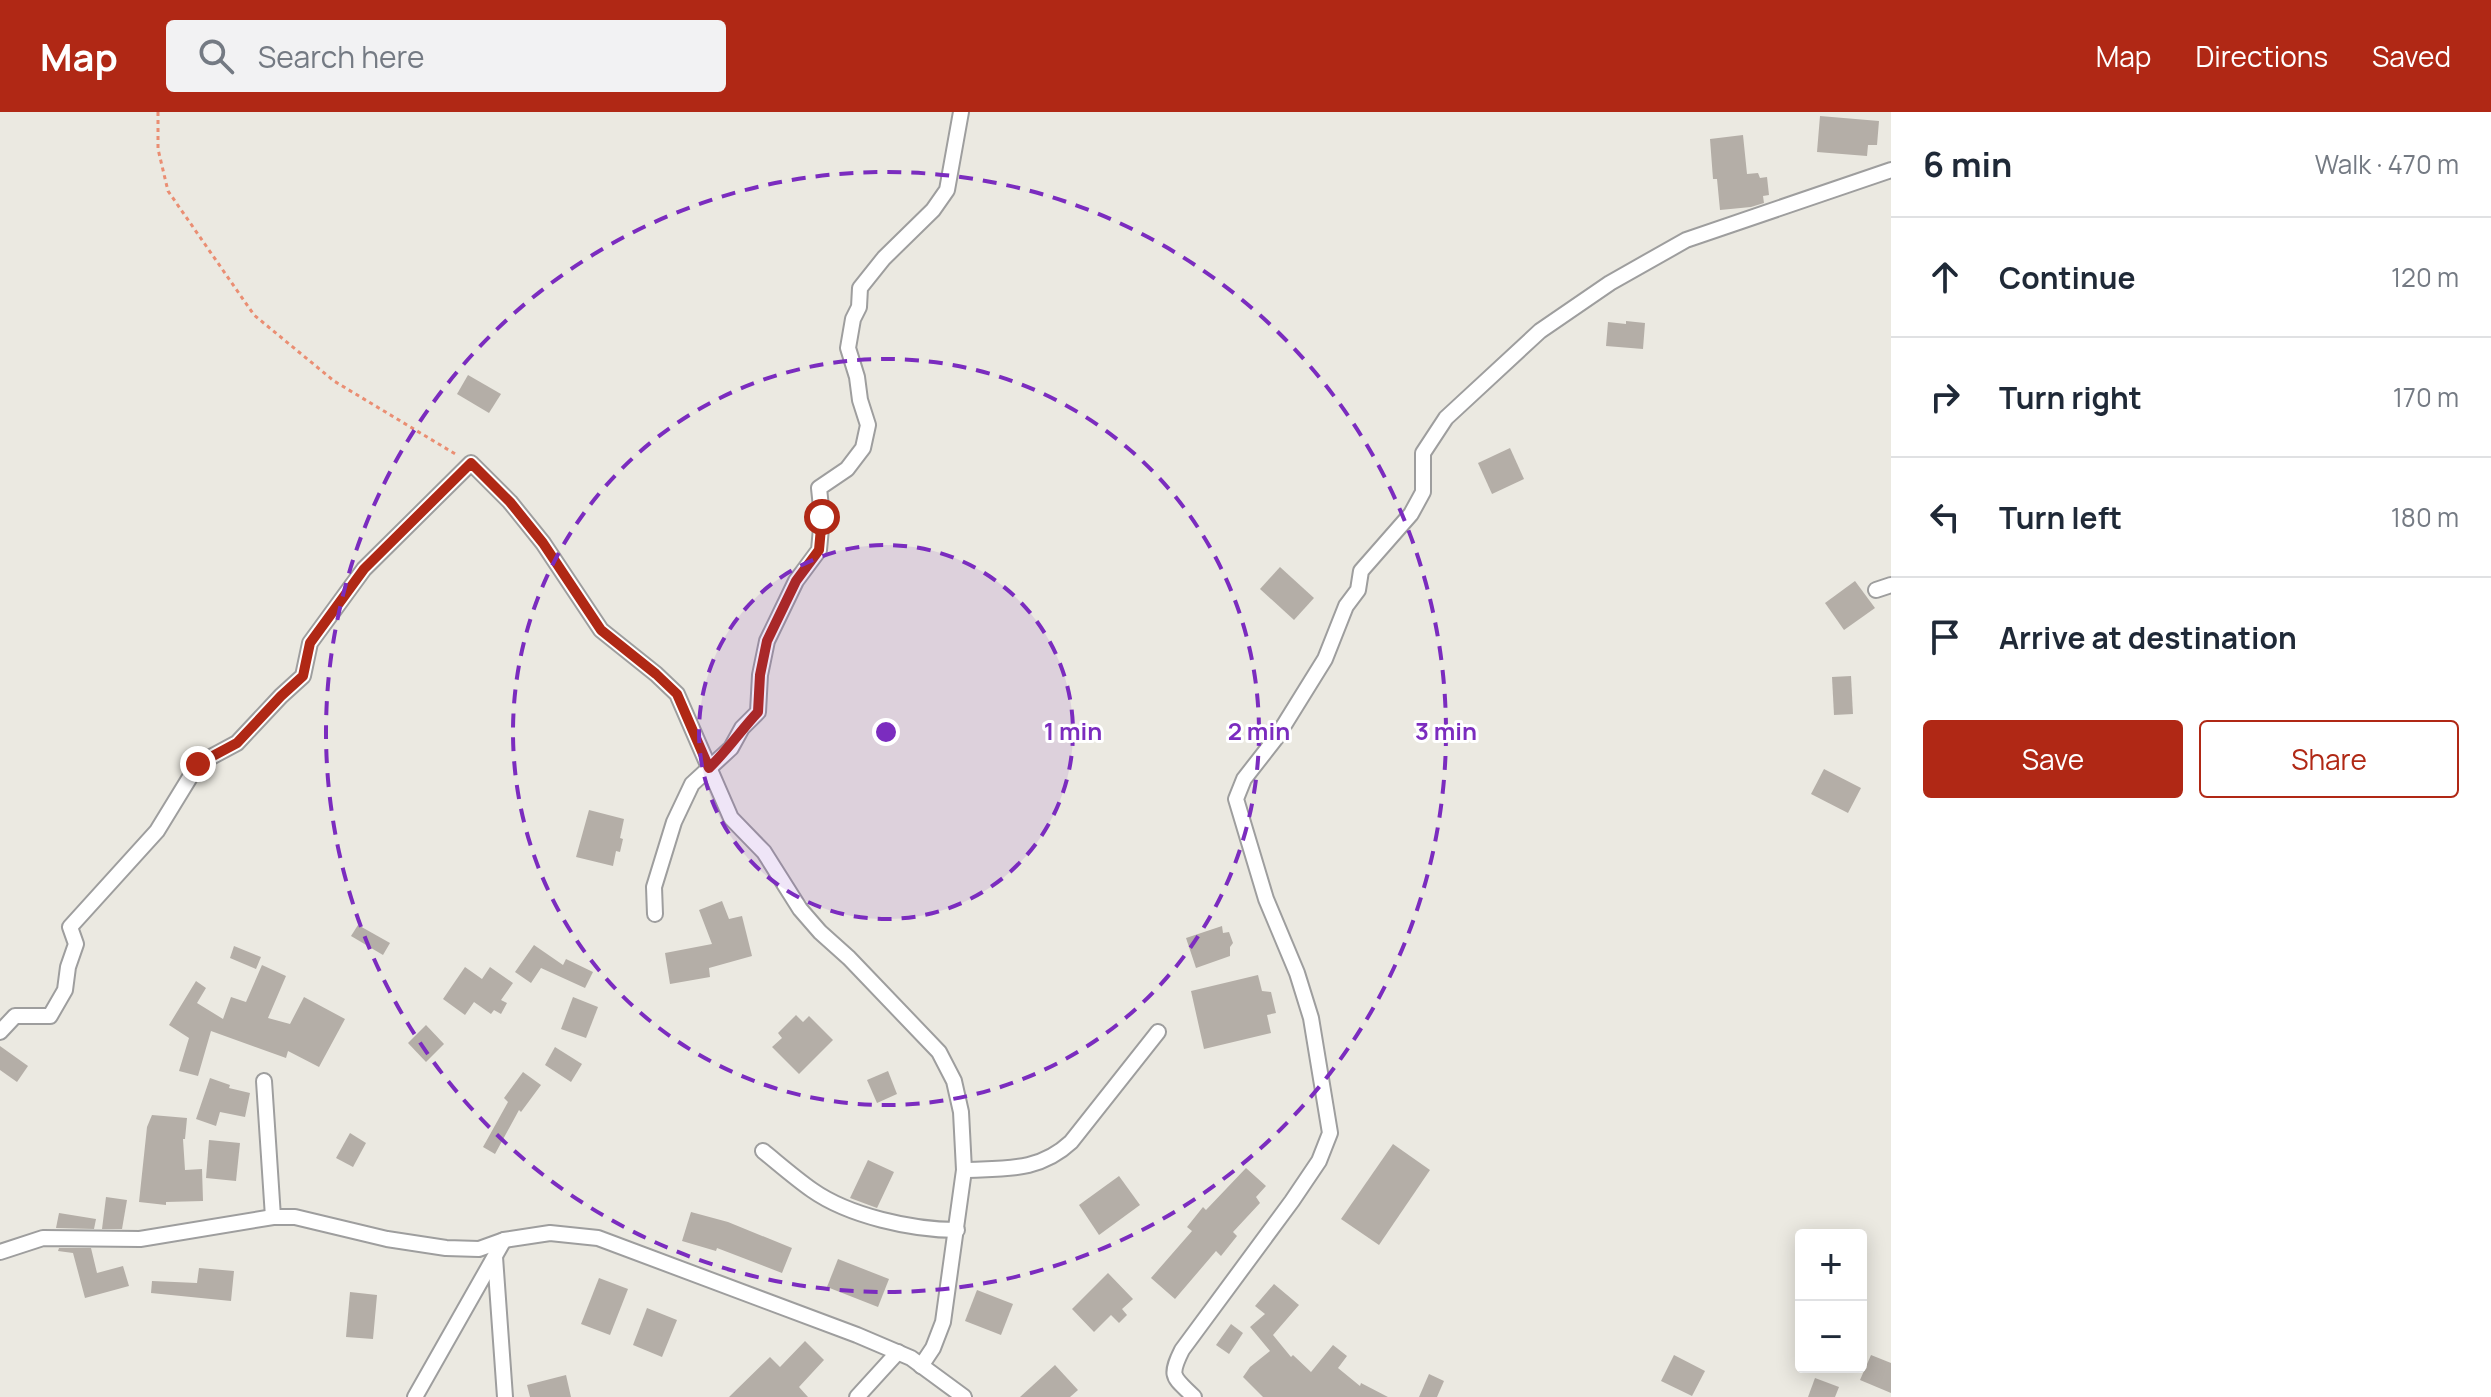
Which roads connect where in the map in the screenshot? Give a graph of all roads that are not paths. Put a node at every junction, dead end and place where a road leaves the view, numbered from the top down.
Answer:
1 (961, 112) edge
2 (1891, 170) edge
3 (1891, 585) edge
4 (1876, 590) dead end
5 (709, 768) junction
6 (655, 914) dead end
7 (0, 1032) edge
8 (1158, 1032) dead end
9 (264, 1081) dead end
10 (763, 1151) dead end
11 (964, 1170) junction
12 (273, 1217) junction
13 (957, 1230) junction
14 (504, 1240) junction
15 (0, 1252) edge
16 (495, 1257) junction
17 (898, 1352) junction
18 (921, 1366) junction
19 (415, 1397) edge
20 (505, 1397) edge
21 (857, 1397) edge
22 (964, 1397) edge
23 (1194, 1397) edge

1 - 5 street
2 - 23 street
3 - 4 street
5 - 6 street
5 - 7 street
5 - 11 street
8 - 11 street
9 - 12 street
10 - 13 street
11 - 13 street
12 - 14 street
12 - 15 street
13 - 18 street
14 - 16 street
14 - 17 street
16 - 19 street
16 - 20 street
17 - 18 street
17 - 21 street
18 - 22 street

